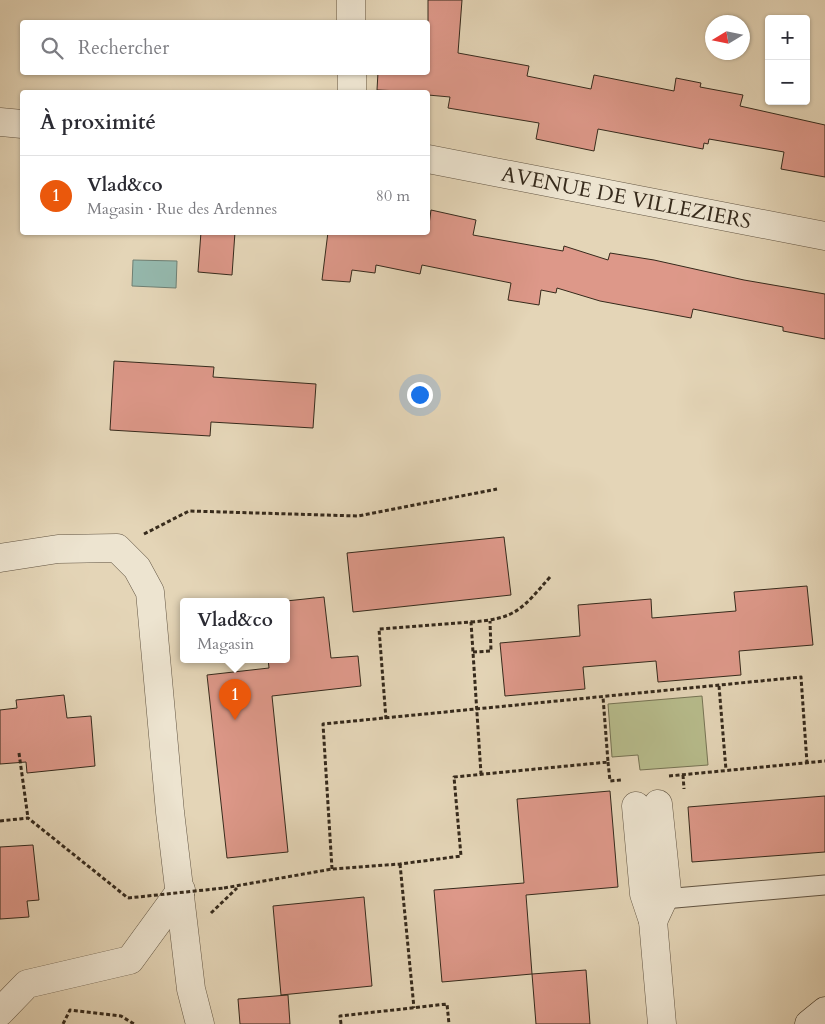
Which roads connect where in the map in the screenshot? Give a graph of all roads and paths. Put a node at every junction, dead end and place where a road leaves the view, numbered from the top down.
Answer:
1 (351, 0) edge
2 (351, 20) edge
3 (352, 75) edge
4 (352, 90) edge
5 (0, 122) edge
6 (20, 124) edge
7 (430, 159) edge
8 (825, 236) edge
9 (497, 489) dead end
10 (117, 548) junction
11 (0, 558) edge
12 (550, 577) dead end
13 (490, 621) junction
14 (471, 622) junction
15 (473, 652) junction
16 (719, 686) junction
17 (603, 697) junction
18 (476, 710) junction
19 (386, 719) junction
20 (19, 753) dead end
21 (825, 761) edge
22 (608, 762) junction
23 (807, 763) junction
24 (726, 770) junction
25 (481, 774) junction
26 (683, 775) junction
27 (665, 776) dead end
28 (628, 780) dead end
29 (684, 794) dead end
30 (647, 805) dead end
31 (28, 818) junction
32 (0, 821) edge
33 (400, 864) junction
34 (332, 869) junction
35 (825, 885) edge
36 (181, 890) junction
37 (658, 910) junction
38 (414, 1008) junction
39 (825, 1011) edge
40 (0, 1012) edge
41 (63, 1024) edge
42 (134, 1024) edge
43 (200, 1024) edge
44 (341, 1024) edge
45 (449, 1024) edge
46 (662, 1024) edge
47 (809, 1024) edge

1 - 2 street
3 - 4 street
5 - 6 street
7 - 8 street, AVENUE DE VILLEZIERS
9 - 10 path
10 - 11 street
10 - 36 street
12 - 13 path
13 - 14 path
13 - 15 path
14 - 15 path
14 - 19 path
15 - 18 path
16 - 17 path
16 - 23 path
16 - 24 path
17 - 18 path
17 - 22 path
18 - 19 path
18 - 25 path
19 - 34 path
20 - 31 path
21 - 23 path
22 - 25 path
22 - 28 path
23 - 24 path
24 - 26 path
25 - 33 path
26 - 27 path
26 - 29 path
30 - 37 street
31 - 32 path
31 - 34 path, bridge
33 - 34 path
33 - 38 path
35 - 37 lane
36 - 40 street
36 - 43 street
37 - 46 street
38 - 44 path
38 - 45 path
39 - 47 street
41 - 42 path

